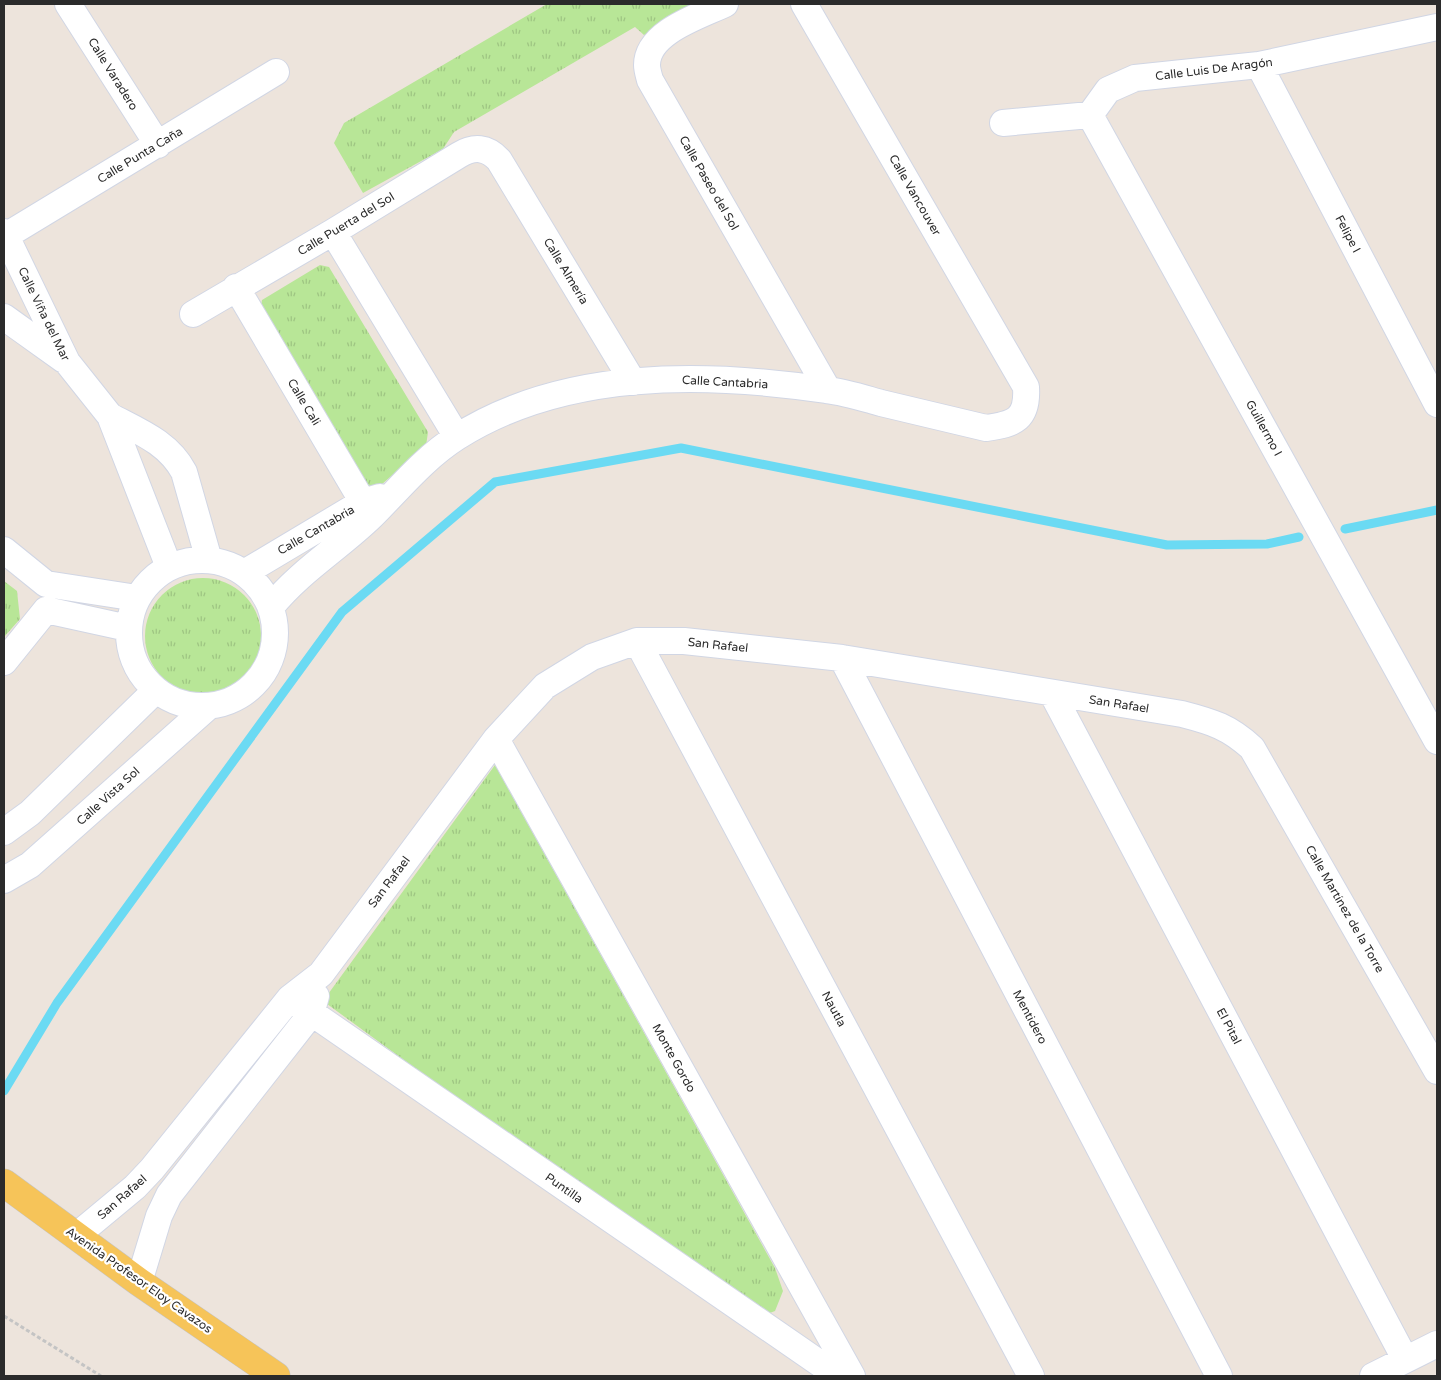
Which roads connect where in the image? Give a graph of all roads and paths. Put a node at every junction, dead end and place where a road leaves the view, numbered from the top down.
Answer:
1 (68, 4) edge
2 (725, 4) edge
3 (804, 4) edge
4 (1437, 27) edge
5 (1259, 65) junction
6 (276, 72) dead end
7 (1090, 115) junction
8 (1003, 123) dead end
9 (158, 145) junction
10 (499, 160) joint
11 (333, 232) junction
12 (4, 235) edge
13 (236, 288) junction
14 (193, 314) dead end
15 (4, 317) edge
16 (67, 362) junction
17 (633, 382) junction
18 (1026, 387) joint
19 (828, 390) junction
20 (1437, 404) edge
21 (110, 416) junction
22 (456, 437) junction
23 (367, 509) junction
24 (4, 550) edge
25 (209, 560) junction
26 (169, 567) junction
27 (244, 573) junction
28 (46, 584) junction
29 (137, 598) junction
30 (271, 607) junction
31 (46, 610) junction
32 (128, 628) junction
33 (637, 641) junction
34 (842, 658) junction
35 (4, 662) edge
36 (156, 690) junction
37 (1052, 693) junction
38 (209, 706) junction
39 (496, 739) junction
40 (1437, 741) edge
41 (1252, 748) joint
42 (4, 832) edge
43 (4, 880) edge
44 (321, 974) junction
45 (290, 998) junction
46 (312, 1014) junction
47 (1437, 1071) edge
48 (183, 1131) junction
49 (205, 1147) junction
50 (4, 1183) edge
51 (76, 1236) junction
52 (139, 1282) junction
53 (4, 1316) edge
54 (1437, 1344) edge
55 (1405, 1359) junction
56 (102, 1376) edge
57 (276, 1376) edge
58 (838, 1376) edge
59 (852, 1376) edge
60 (1031, 1376) edge
61 (1218, 1376) edge
62 (1372, 1376) edge

1 - 9 street, Calle Varadero
2 - 19 street, Calle Paseo del Sol
3 - 18 street, Calle Vancouver
4 - 5 street, Calle Luis De Aragón
5 - 7 street, Calle Luis De Aragón
5 - 20 street, Felipe I
6 - 9 street, Calle Punta Caña
7 - 8 street
7 - 40 street, Guillermo I
9 - 12 street, Calle Punta Caña
10 - 11 street, Calle Puerta del Sol
10 - 17 street, Calle Almería
11 - 13 street, Calle Puerta del Sol
11 - 22 street
12 - 16 street, Calle Viña del Mar
13 - 14 street, Calle Puerta del Sol
13 - 23 street, Calle Cali
15 - 16 street
16 - 21 street, Calle Viña del Mar
17 - 19 street, Calle Cantabria
17 - 22 street, Calle Cantabria
18 - 19 street, Calle Cantabria
21 - 25 street, Calle Viña del Mar
21 - 26 street, Calle Viña del Mar
22 - 23 street, Calle Cantabria
23 - 27 street, Calle Cantabria
23 - 30 street, Calle Cantabria
24 - 28 street
25 - 26 street
25 - 27 street
26 - 29 street
27 - 30 street
28 - 29 street
28 - 31 street
29 - 32 street
30 - 38 street
31 - 32 street
31 - 35 street
32 - 36 street
33 - 34 street, San Rafael
33 - 39 street, San Rafael
33 - 60 street, Nautla
34 - 37 street, San Rafael
34 - 61 street, Mentidero
36 - 38 street
36 - 42 street
37 - 41 street, San Rafael
37 - 55 street, El Pital
38 - 43 street, Calle Vista Sol
39 - 44 street, San Rafael
39 - 59 street, Monte Gordo
41 - 47 street, Calle Martínez de la Torre
44 - 45 street, San Rafael
44 - 46 street, San Rafael
45 - 46 street, Puntilla
45 - 48 street, San Rafael
46 - 49 street, San Rafael
46 - 58 street, Puntilla
48 - 49 street
48 - 51 street, San Rafael
49 - 52 street, San Rafael
50 - 51 main road, Avenida Profesor Eloy Cavazos
51 - 52 main road, Avenida Profesor Eloy Cavazos
52 - 57 main road, Avenida Profesor Eloy Cavazos
53 - 56 path
54 - 55 street
55 - 62 street

